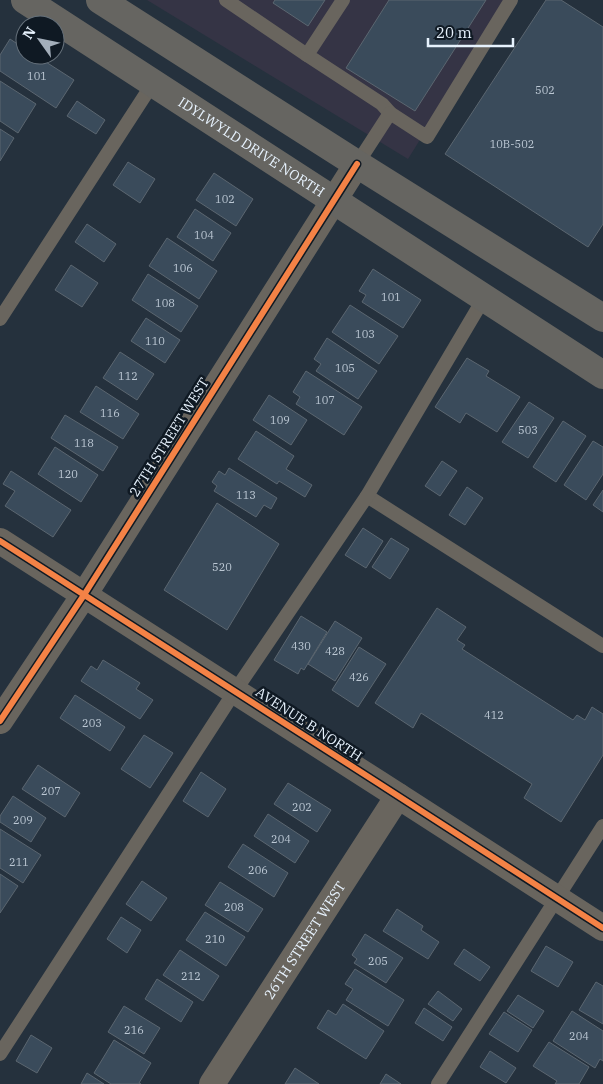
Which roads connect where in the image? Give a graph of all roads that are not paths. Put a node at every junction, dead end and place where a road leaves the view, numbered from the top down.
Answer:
1 (25, 0) edge
2 (100, 0) edge
3 (226, 0) edge
4 (343, 0) edge
5 (511, 0) edge
6 (307, 55) junction
7 (153, 83) junction
8 (390, 113) junction
9 (357, 164) junction
10 (334, 200) junction
11 (484, 298) junction
12 (603, 318) edge
13 (0, 319) edge
14 (603, 375) edge
15 (367, 496) junction
16 (0, 541) edge
17 (84, 595) junction
18 (603, 646) edge
19 (235, 691) junction
20 (0, 721) edge
21 (398, 796) junction
22 (603, 826) edge
23 (556, 899) junction
24 (603, 928) edge
25 (0, 1054) edge
26 (212, 1084) edge
27 (438, 1084) edge

1 - 7 main road, IDYLWYLD DRIVE NORTH
2 - 9 main road
3 - 6 lane
4 - 6 lane
5 - 8 lane
6 - 8 lane
7 - 10 main road, IDYLWYLD DRIVE NORTH
7 - 13 lane
8 - 9 lane
9 - 10 street, 27TH STREET WEST
9 - 12 main road
10 - 11 main road, IDYLWYLD DRIVE NORTH
10 - 17 street, 27TH STREET WEST
11 - 14 main road, IDYLWYLD DRIVE NORTH
11 - 15 lane
15 - 18 lane
15 - 19 lane
16 - 17 street, AVENUE B NORTH
17 - 19 street, AVENUE B NORTH
17 - 20 street, 27TH STREET WEST
19 - 21 street, AVENUE B NORTH
19 - 25 lane
21 - 23 street, AVENUE B NORTH
21 - 26 street, 26TH STREET WEST
22 - 23 lane
23 - 24 street, AVENUE B NORTH
23 - 27 lane

